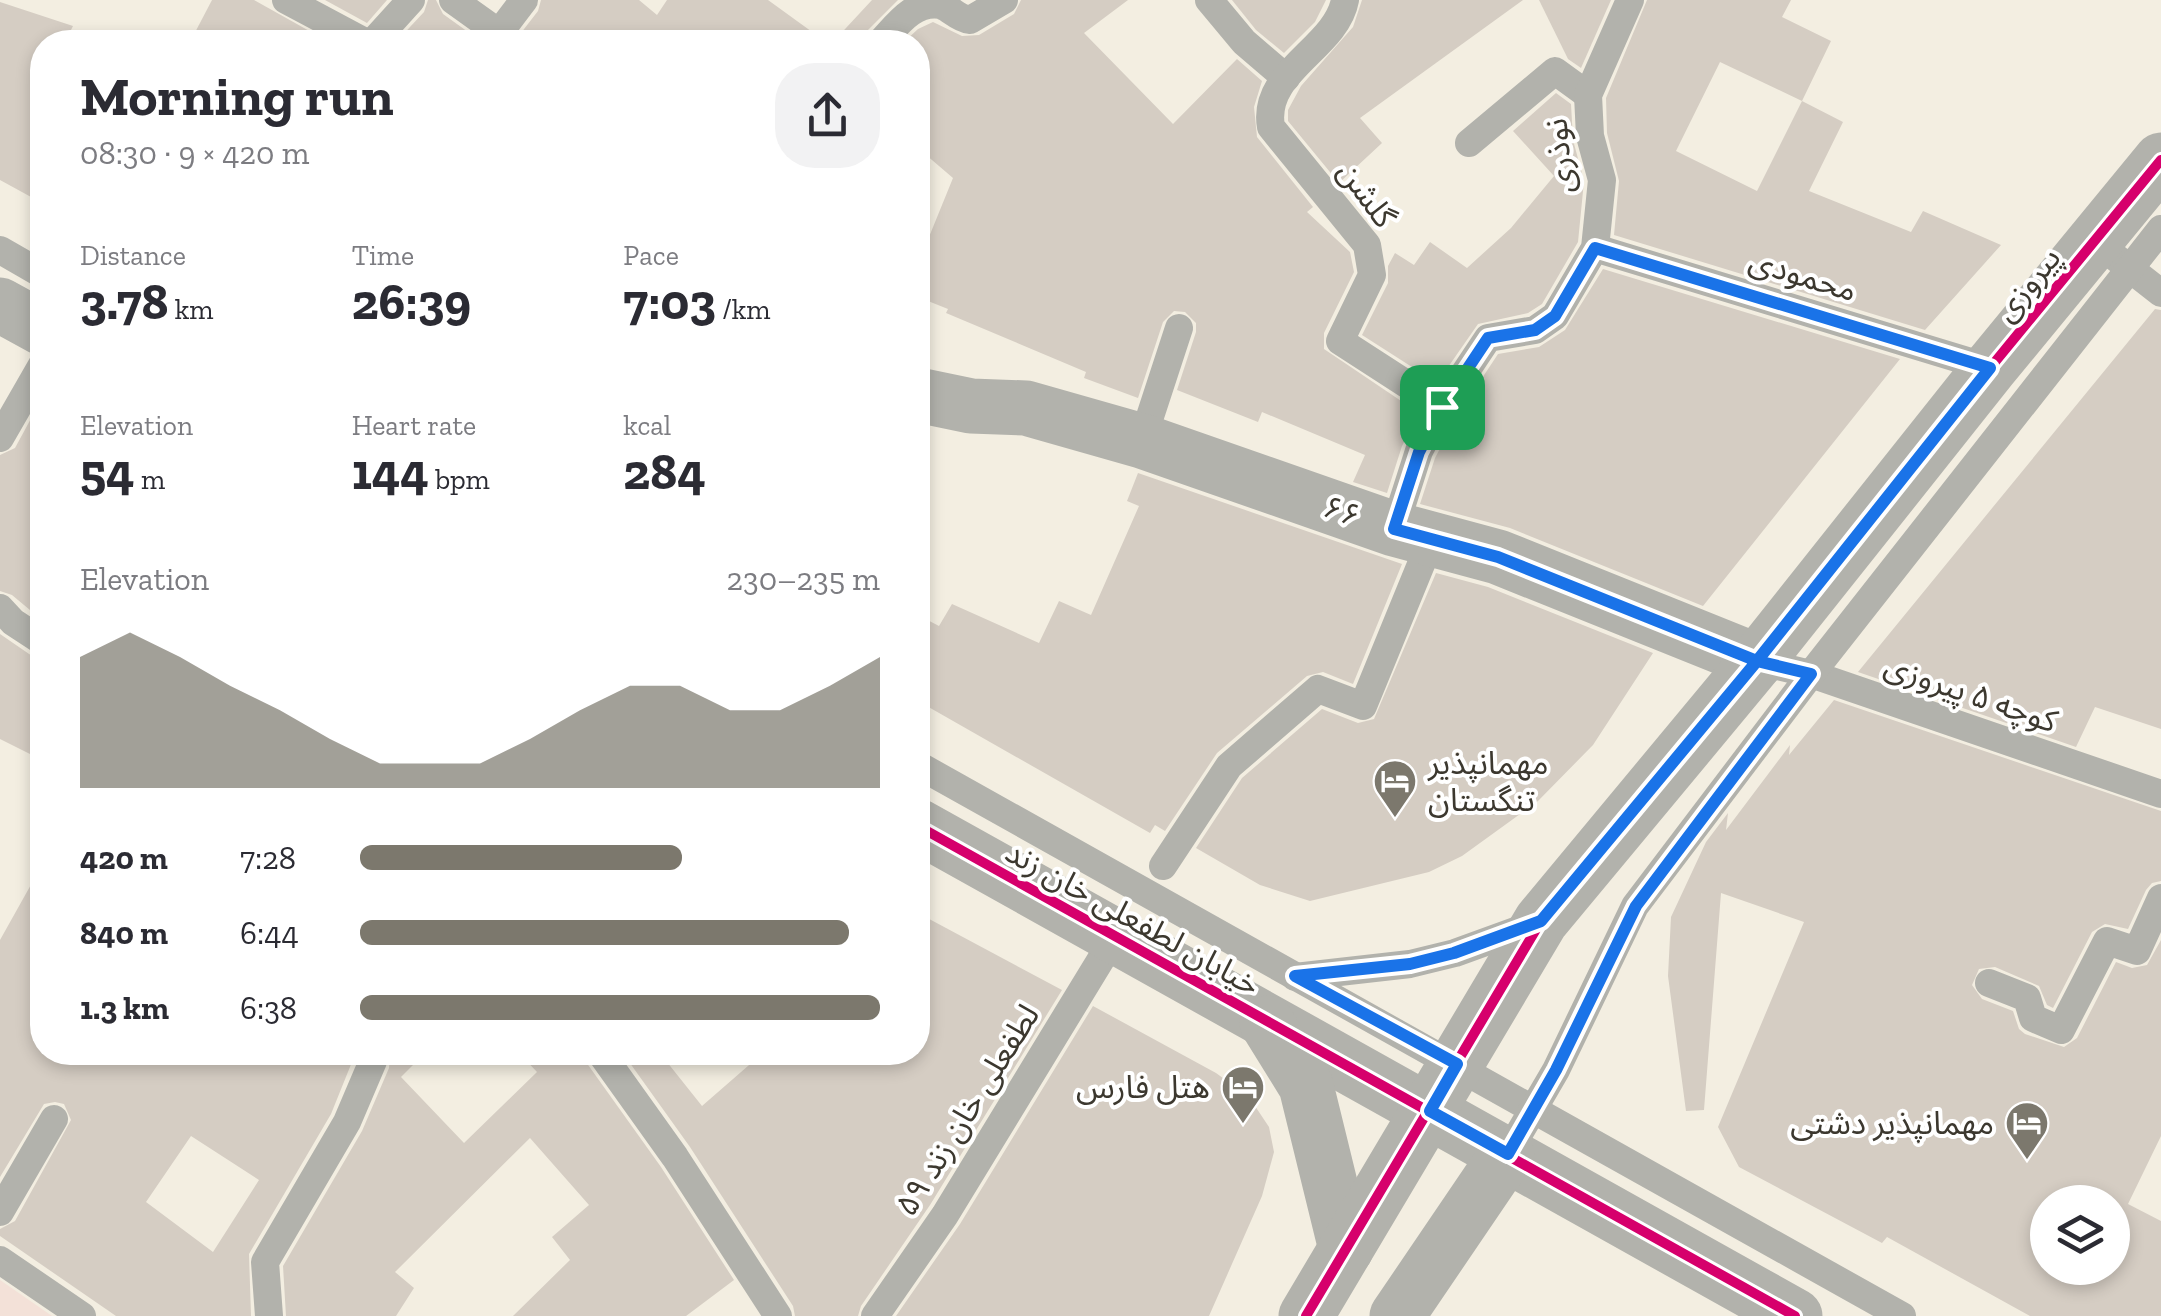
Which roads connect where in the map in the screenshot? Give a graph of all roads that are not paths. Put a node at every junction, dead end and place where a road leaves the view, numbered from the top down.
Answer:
1 (286, 0) edge
2 (411, 0) edge
3 (452, 0) edge
4 (524, 0) edge
5 (1004, 0) edge
6 (1209, 0) edge
7 (1345, 0) edge
8 (1630, 0) edge
9 (342, 30) edge
10 (384, 30) edge
11 (496, 30) edge
12 (501, 30) edge
13 (892, 30) edge
14 (1286, 78) junction
15 (1588, 95) junction
16 (1469, 143) dead end
17 (2161, 160) edge
18 (2161, 229) edge
19 (1595, 248) junction
20 (0, 250) edge
21 (2112, 254) junction
22 (30, 267) edge
23 (2161, 293) edge
24 (0, 305) edge
25 (30, 321) edge
26 (1179, 328) dead end
27 (1990, 368) junction
28 (30, 385) edge
29 (930, 397) edge
30 (1442, 407) junction
31 (0, 438) edge
32 (1142, 441) junction
33 (1413, 534) junction
34 (0, 608) edge
35 (30, 633) edge
36 (1757, 661) junction
37 (1811, 674) junction
38 (930, 773) edge
39 (2161, 794) edge
40 (930, 833) edge
41 (1163, 866) dead end
42 (2161, 898) edge
43 (1541, 921) junction
44 (1114, 938) junction
45 (1989, 984) dead end
46 (1281, 998) junction
47 (1457, 1064) junction
48 (371, 1065) edge
49 (609, 1065) edge
50 (1534, 1108) junction
51 (1430, 1111) junction
52 (54, 1119) dead end
53 (1508, 1154) junction
54 (0, 1212) edge
55 (1346, 1249) junction
56 (0, 1260) edge
57 (82, 1316) edge
58 (268, 1316) edge
59 (778, 1316) edge
60 (875, 1316) edge
61 (1306, 1316) edge
62 (1397, 1316) edge
63 (1795, 1316) edge
64 (1902, 1316) edge

1 - 9 lane
2 - 10 lane
3 - 11 lane
4 - 12 lane
5 - 13 lane
6 - 14 lane
7 - 14 lane, گلشن
8 - 15 lane, نوذری
14 - 30 lane, گلشن
15 - 16 lane
15 - 19 lane, نوذری
17 - 21 street, پیروزی
18 - 21 lane
19 - 27 lane, محمودی
19 - 30 lane, نوذری
20 - 22 lane
21 - 23 lane
21 - 27 street, پیروزی
21 - 37 lane
24 - 25 street
26 - 32 lane
27 - 36 street, پیروزی
28 - 31 lane
29 - 32 street, ۶۶
30 - 33 lane, نوذری
32 - 33 street, ۶۶
33 - 36 street, ۶۶
33 - 41 lane, نوذری
34 - 35 lane
36 - 37 lane, کوچه ۵ پیروزی
36 - 43 street, پیروزی
37 - 39 lane, کوچه ۵ پیروزی
37 - 50 lane
38 - 46 lane
40 - 44 street, خیابان لطفعلی خان زند
42 - 45 lane
43 - 46 lane
43 - 47 street, پیروزی
44 - 46 street, خیابان لطفعلی خان زند
44 - 60 lane, لطفعلی خان زند ۵۹
46 - 47 lane
46 - 51 street, خیابان لطفعلی خان زند
46 - 55 street
47 - 50 lane
47 - 51 street, پیروزی
48 - 58 lane
49 - 59 lane
50 - 53 lane
50 - 64 lane
51 - 53 street, خیابان لطفعلی خان زند
51 - 55 street, پیروزی
52 - 54 lane
53 - 62 street
53 - 63 street, خیابان لطفعلی خان زند
55 - 61 street, پیروزی
56 - 57 lane

